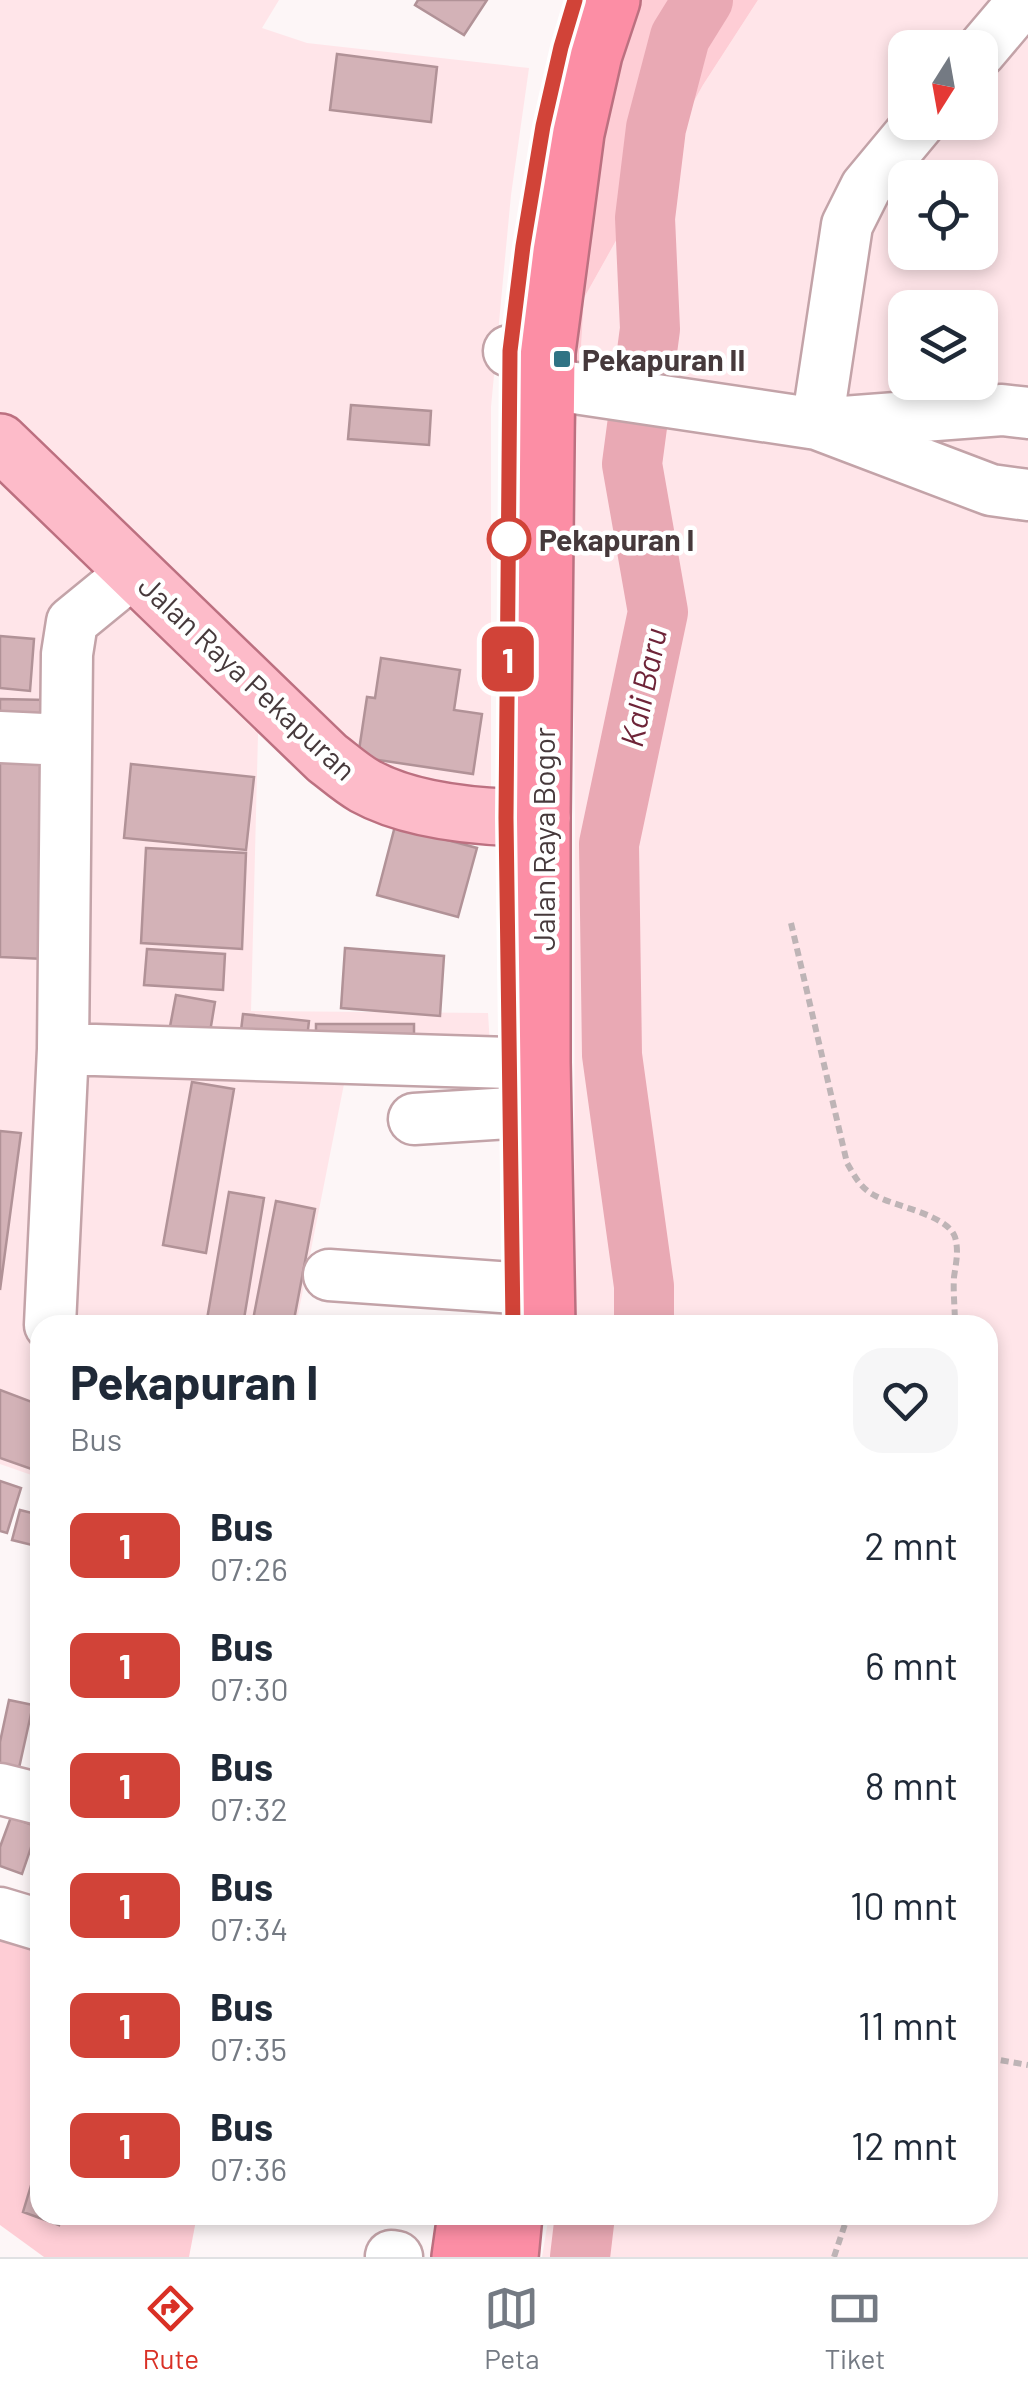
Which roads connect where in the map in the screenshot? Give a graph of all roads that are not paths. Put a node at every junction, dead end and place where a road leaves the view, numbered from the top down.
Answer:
1 (575, 0) edge
2 (612, 0) edge
3 (1024, 0) edge
4 (998, 31) edge
5 (560, 130) junction
6 (905, 140) edge
7 (546, 369) junction
8 (1015, 411) edge
9 (817, 424) junction
10 (0, 442) edge
11 (1010, 492) edge
12 (116, 586) dead end
13 (0, 737) edge
14 (65, 740) junction
15 (524, 818) junction
16 (63, 1049) junction
17 (521, 1080) junction
18 (414, 1118) dead end
19 (329, 1275) dead end
20 (524, 1313) edge
21 (50, 1315) edge
22 (0, 1789) edge
23 (30, 1796) edge
24 (0, 1914) edge
25 (30, 1922) edge
26 (465, 2225) edge
27 (513, 2225) edge
28 (460, 2257) edge
29 (510, 2257) edge

1 - 5 highway, Jalan Raya Bogor
2 - 5 highway, Jalan Raya Bogor
3 - 4 street
5 - 7 highway, Jalan Raya Bogor
6 - 9 street
7 - 9 street
7 - 15 highway, Jalan Raya Bogor
8 - 9 street
8 - 11 street
9 - 11 street
10 - 15 main road, Jalan Raya Pekapuran
12 - 14 street
13 - 14 street
14 - 16 street
15 - 17 highway, Jalan Raya Bogor
16 - 17 street
16 - 21 street
17 - 18 street
17 - 20 highway, Jalan Raya Bogor
19 - 20 street
22 - 23 street
24 - 25 street
26 - 28 highway
27 - 29 highway

